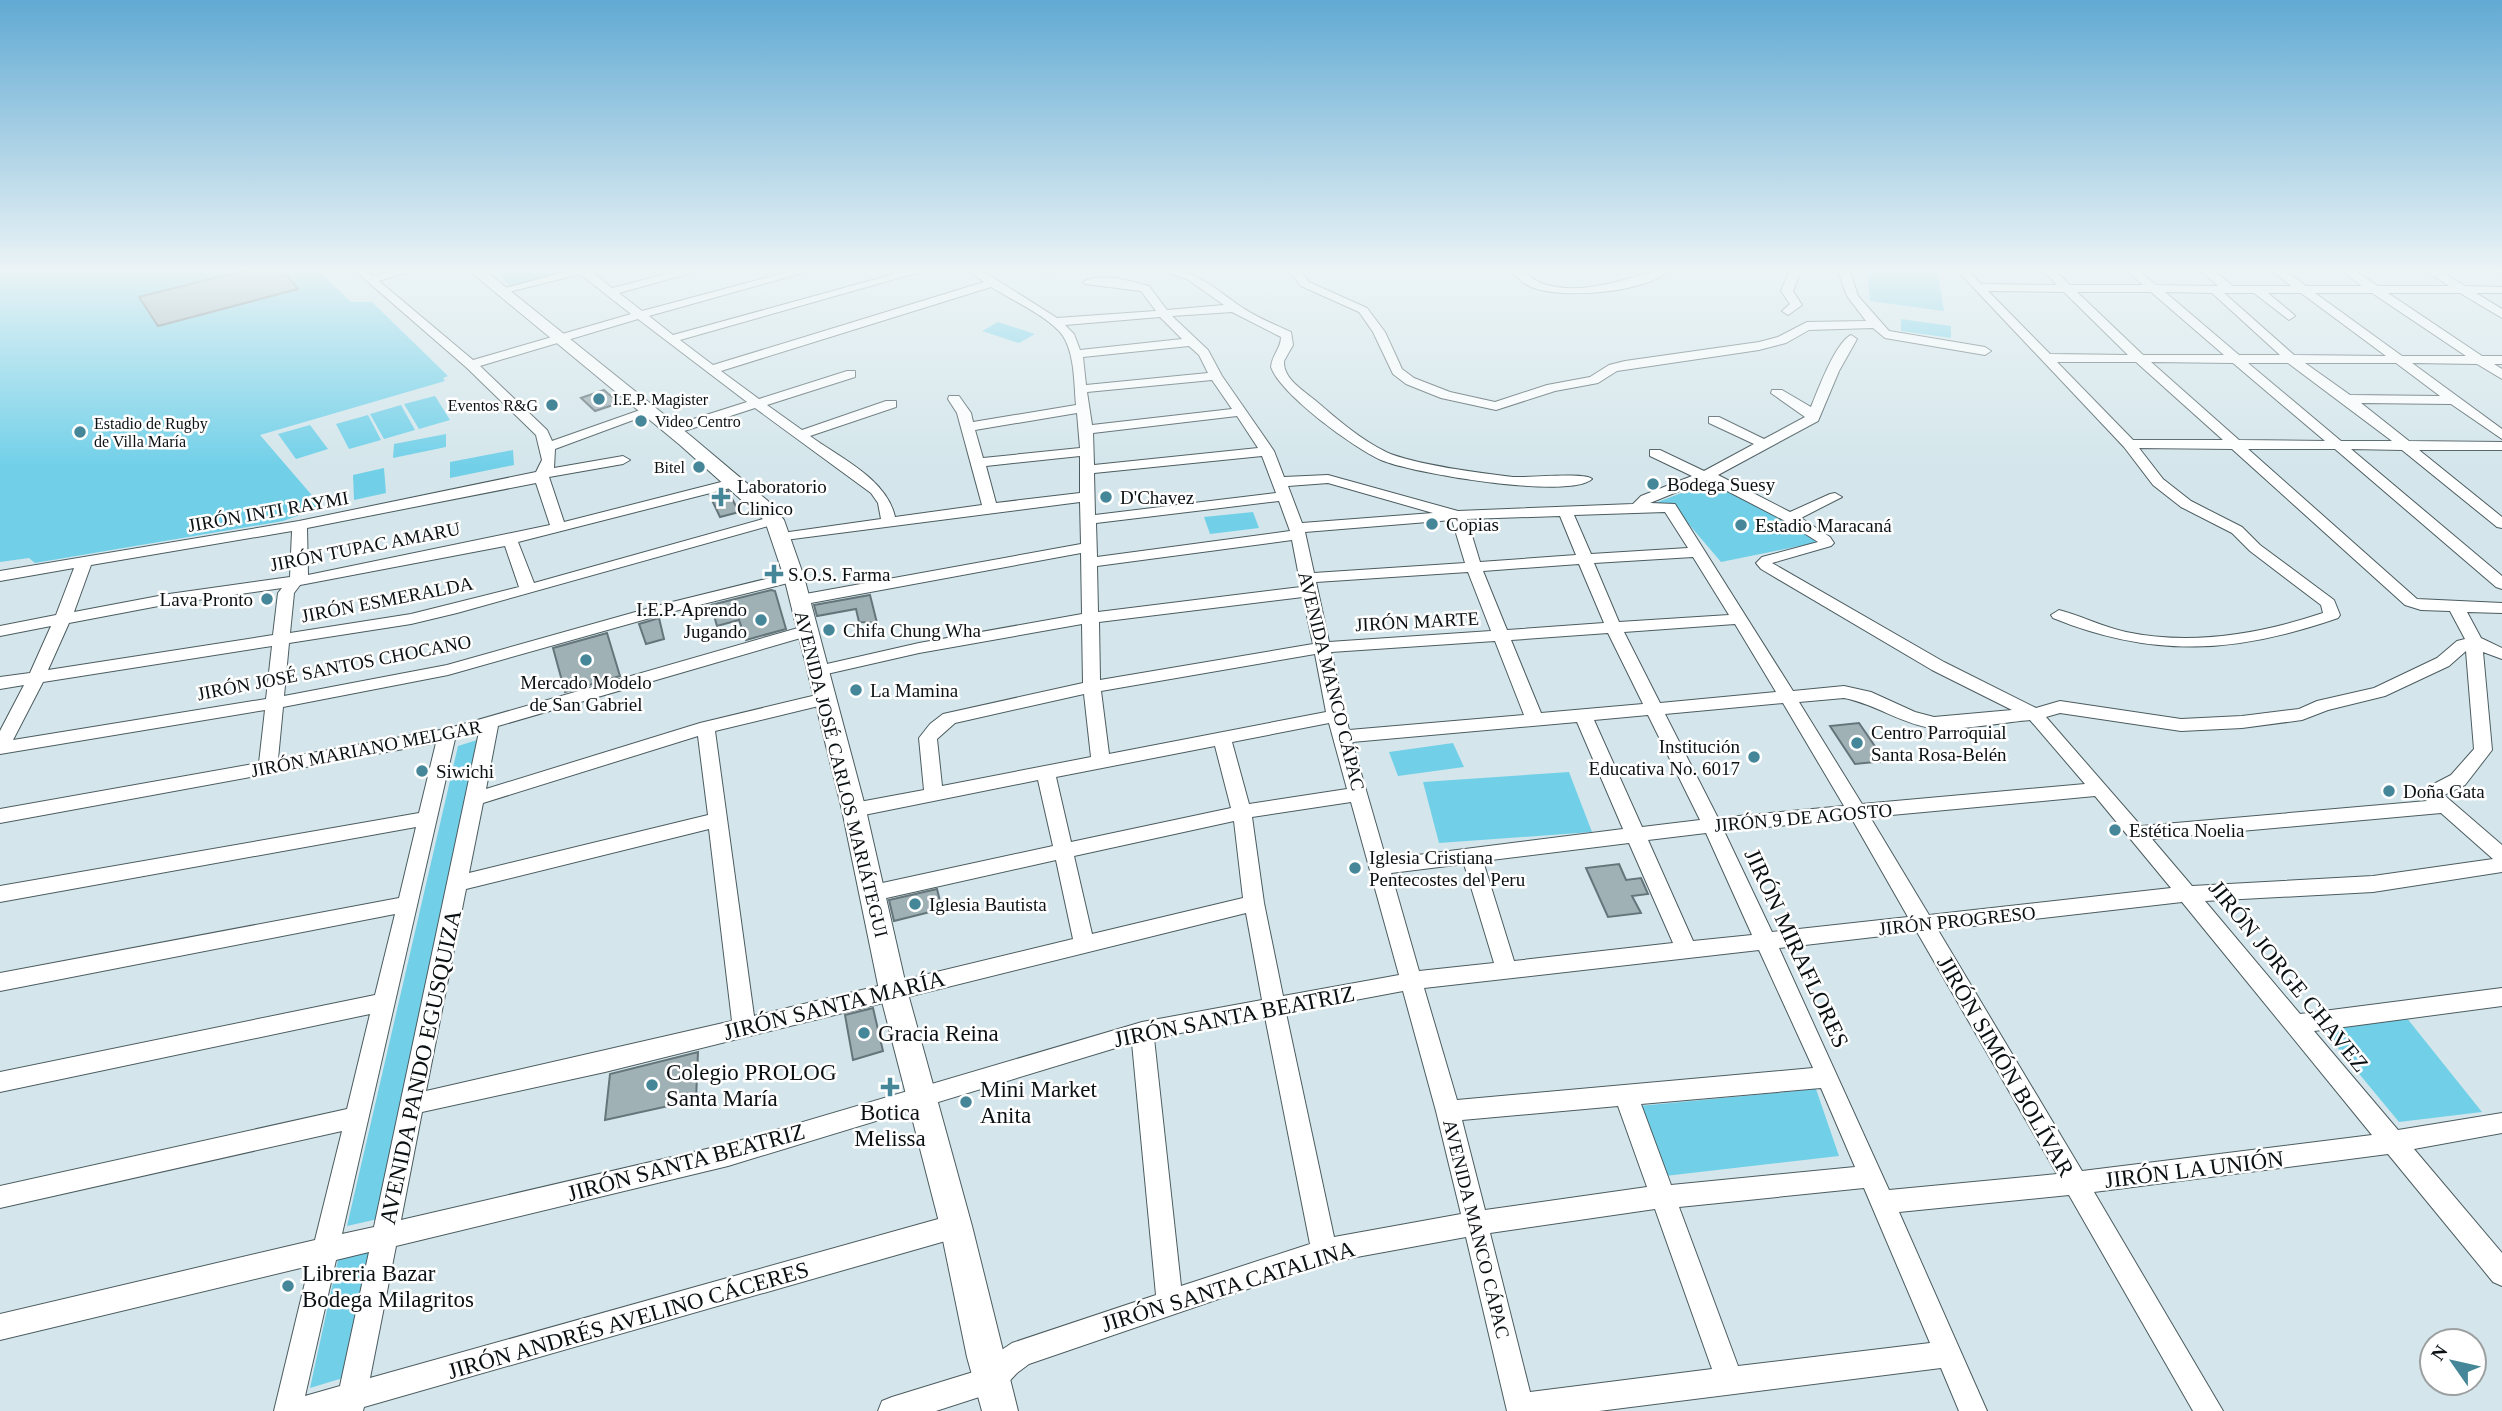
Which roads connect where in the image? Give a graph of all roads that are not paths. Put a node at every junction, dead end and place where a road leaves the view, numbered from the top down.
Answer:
1 (434, 334) edge
2 (554, 334) edge
3 (570, 334) edge
4 (663, 334) edge
5 (692, 334) edge
6 (827, 334) edge
7 (1068, 334) edge
8 (1185, 334) edge
9 (1285, 334) edge
10 (1380, 334) edge
11 (1793, 334) edge
12 (1885, 334) edge
13 (2024, 334) edge
14 (2115, 334) edge
15 (2207, 334) edge
16 (2263, 334) edge
17 (2364, 334) edge
18 (2441, 334) edge
19 (558, 337) junction
20 (1851, 339) dead end
21 (671, 340) junction
22 (1193, 342) junction
23 (1985, 351) dead end
24 (1076, 354) junction
25 (2046, 358) junction
26 (2140, 359) junction
27 (2237, 359) junction
28 (2291, 359) junction
29 (2400, 360) junction
30 (2480, 360) junction
31 (2502, 360) edge
32 (471, 365) junction
33 (711, 370) junction
34 (852, 374) dead end
35 (2502, 375) edge
36 (1216, 376) junction
37 (1081, 389) junction
38 (1777, 393) dead end
39 (954, 399) dead end
40 (2348, 399) junction
41 (2455, 400) junction
42 (756, 403) junction
43 (891, 404) dead end
44 (1084, 408) junction
45 (649, 412) junction
46 (1241, 412) junction
47 (1813, 418) junction
48 (1714, 420) dead end
49 (967, 428) junction
50 (673, 430) junction
51 (1086, 430) junction
52 (799, 435) junction
53 (2502, 435) edge
54 (1763, 444) junction
55 (2129, 444) junction
56 (2236, 445) junction
57 (2336, 445) junction
58 (2406, 446) junction
59 (2502, 446) edge
60 (548, 447) junction
61 (1086, 451) junction
62 (1267, 451) junction
63 (1655, 453) dead end
64 (622, 460) dead end
65 (978, 463) junction
66 (1087, 470) junction
67 (543, 475) junction
68 (1705, 476) junction
69 (1585, 479) dead end
70 (733, 483) junction
71 (1281, 489) junction
72 (1086, 497) junction
73 (1835, 497) dead end
74 (1639, 506) junction
75 (1670, 507) joint
76 (990, 508) junction
77 (1565, 511) junction
78 (1458, 515) junction
79 (1790, 518) junction
80 (1087, 520) junction
81 (890, 522) junction
82 (2502, 524) edge
83 (299, 525) junction
84 (558, 527) junction
85 (778, 529) junction
86 (1297, 531) junction
87 (510, 540) junction
88 (1697, 552) junction
89 (1090, 555) junction
90 (1586, 558) junction
91 (84, 563) junction
92 (1474, 567) junction
93 (0, 576) edge
94 (294, 583) junction
95 (1308, 584) junction
96 (2502, 584) edge
97 (797, 588) junction
98 (528, 589) junction
99 (2456, 606) junction
100 (2502, 608) edge
101 (2059, 615) dead end
102 (65, 618) junction
103 (1090, 618) junction
104 (1741, 619) junction
105 (1614, 629) junction
106 (0, 631) edge
107 (806, 631) junction
108 (1504, 637) junction
109 (281, 640) junction
110 (2474, 641) junction
111 (1321, 648) junction
112 (2502, 654) edge
113 (818, 671) junction
114 (40, 676) junction
115 (0, 683) edge
116 (1092, 687) junction
117 (1788, 696) junction
118 (825, 699) junction
119 (275, 703) junction
120 (1656, 708) junction
121 (2034, 713) junction
122 (1336, 716) junction
123 (1583, 716) junction
124 (1534, 718) junction
125 (491, 723) junction
126 (706, 727) junction
127 (447, 735) junction
128 (1343, 737) junction
129 (1222, 738) junction
130 (0, 747) edge
131 (1101, 762) junction
132 (268, 768) junction
133 (1046, 773) junction
134 (2101, 789) junction
135 (934, 794) junction
136 (1359, 794) junction
137 (475, 799) junction
138 (2438, 800) junction
139 (854, 810) junction
140 (1242, 812) junction
141 (1856, 813) junction
142 (0, 816) edge
143 (428, 818) junction
144 (717, 820) junction
145 (1712, 825) junction
146 (2137, 833) junction
147 (1636, 834) junction
148 (1064, 851) junction
149 (1471, 856) junction
150 (2502, 856) edge
151 (2502, 865) edge
152 (1381, 867) junction
153 (457, 884) junction
154 (873, 893) junction
155 (0, 894) edge
156 (2188, 894) junction
157 (1254, 903) junction
158 (407, 904) junction
159 (1924, 924) junction
160 (1765, 940) junction
161 (1084, 943) junction
162 (1686, 948) junction
163 (1506, 969) junction
164 (1411, 981) junction
165 (0, 982) edge
166 (893, 990) junction
167 (2502, 997) edge
168 (382, 1003) junction
169 (1274, 1006) junction
170 (2295, 1024) junction
171 (744, 1027) junction
172 (1142, 1031) junction
173 (1828, 1077) junction
174 (0, 1082) edge
175 (921, 1096) junction
176 (1626, 1096) junction
177 (412, 1104) junction
178 (1448, 1111) junction
179 (357, 1117) junction
180 (2502, 1123) edge
181 (2393, 1144) junction
182 (1872, 1177) junction
183 (2075, 1184) junction
184 (0, 1197) edge
185 (1661, 1197) junction
186 (1883, 1202) junction
187 (1477, 1223) junction
188 (956, 1226) junction
189 (385, 1237) junction
190 (326, 1251) junction
191 (1324, 1251) junction
192 (2502, 1273) edge
193 (1170, 1302) junction
194 (0, 1327) edge
195 (1948, 1354) junction
196 (991, 1380) junction
197 (1730, 1381) junction
198 (350, 1404) edge
199 (1520, 1409) edge
200 (288, 1411) edge
201 (300, 1411) edge
202 (892, 1411) edge
203 (1000, 1411) edge
204 (1973, 1411) edge
205 (2209, 1411) edge

1 - 32 street
2 - 19 main road, AVENIDA JOSÉ CARLOS MARIÁTEGUI
3 - 19 street
4 - 21 street
5 - 21 street
6 - 33 street
7 - 24 street
8 - 22 street, AVENIDA MANCO CÁPAC
9 - 69 street
10 - 11 street
12 - 23 street
13 - 25 street
14 - 26 street
15 - 27 street
16 - 28 street
17 - 29 street
18 - 30 street
19 - 32 street
19 - 45 main road, AVENIDA JOSÉ CARLOS MARIÁTEGUI
20 - 47 street
21 - 33 street
22 - 24 street
22 - 36 street, AVENIDA MANCO CÁPAC
24 - 37 street
25 - 26 street
25 - 55 street
26 - 27 street
26 - 56 street
27 - 28 street
27 - 57 street
28 - 29 street
28 - 40 street
29 - 30 street
29 - 41 street
30 - 31 street
30 - 35 street
32 - 60 street
33 - 42 street
34 - 42 street
36 - 37 street
36 - 46 street, AVENIDA MANCO CÁPAC
37 - 44 street
38 - 47 street
39 - 49 street
40 - 41 street
40 - 58 street
41 - 53 street
42 - 50 street
42 - 52 street
43 - 52 street
44 - 49 street
44 - 51 street
45 - 50 main road, AVENIDA JOSÉ CARLOS MARIÁTEGUI
45 - 60 street
46 - 51 street
46 - 62 street, AVENIDA MANCO CÁPAC
47 - 54 street
48 - 54 street
49 - 65 street
50 - 70 main road, AVENIDA JOSÉ CARLOS MARIÁTEGUI
51 - 61 street
52 - 81 street
54 - 68 street
55 - 56 street
55 - 101 street
56 - 57 street
56 - 99 street
57 - 58 street
57 - 96 street
58 - 59 street
58 - 82 street
60 - 67 street
61 - 65 street
61 - 66 street
62 - 66 street
62 - 71 street, AVENIDA MANCO CÁPAC
63 - 68 street
64 - 67 street, JIRÓN INTI RAYMI
65 - 76 street
66 - 72 street
67 - 83 street, JIRÓN INTI RAYMI
67 - 84 street
68 - 74 street
68 - 79 street
70 - 84 street, JIRÓN TUPAC AMARU
70 - 85 main road, AVENIDA JOSÉ CARLOS MARIÁTEGUI
71 - 78 street
71 - 80 street
71 - 86 street, AVENIDA MANCO CÁPAC
72 - 76 street, JIRÓN ESMERALDA
72 - 80 street
73 - 79 street
74 - 75 street, JIRÓN JOSÉ SANTOS CHOCANO
74 - 77 street, JIRÓN JOSÉ SANTOS CHOCANO
75 - 88 street, JIRÓN SIMÓN BOLÍVAR
76 - 81 street, JIRÓN ESMERALDA
77 - 78 street, JIRÓN JOSÉ SANTOS CHOCANO
77 - 90 street, JIRÓN MIRAFLORES
78 - 86 street, JIRÓN JOSÉ SANTOS CHOCANO
78 - 92 street
79 - 121 street
80 - 89 street
81 - 85 street, JIRÓN ESMERALDA
83 - 91 street, JIRÓN INTI RAYMI
83 - 94 street
84 - 87 street, JIRÓN TUPAC AMARU
85 - 97 main road, AVENIDA JOSÉ CARLOS MARIÁTEGUI
85 - 98 street, JIRÓN ESMERALDA
86 - 89 street, JIRÓN JOSÉ SANTOS CHOCANO
86 - 95 street, AVENIDA MANCO CÁPAC
87 - 94 street, JIRÓN TUPAC AMARU
87 - 98 street
88 - 90 street
88 - 104 street, JIRÓN SIMÓN BOLÍVAR
89 - 97 street, JIRÓN JOSÉ SANTOS CHOCANO
89 - 103 street
90 - 92 street
90 - 105 street, JIRÓN MIRAFLORES
91 - 93 street, JIRÓN INTI RAYMI
91 - 102 street
92 - 95 street
92 - 108 street
94 - 102 street, JIRÓN TUPAC AMARU
94 - 109 street
95 - 103 street
95 - 111 street, AVENIDA MANCO CÁPAC
97 - 107 main road, AVENIDA JOSÉ CARLOS MARIÁTEGUI
97 - 119 street, JIRÓN JOSÉ SANTOS CHOCANO
98 - 109 street, JIRÓN ESMERALDA
99 - 100 street
99 - 110 street
102 - 106 street, JIRÓN TUPAC AMARU
102 - 114 street
103 - 113 street
103 - 116 street
104 - 105 street, JIRÓN MARTE
104 - 117 street, JIRÓN SIMÓN BOLÍVAR
105 - 108 street, JIRÓN MARTE
105 - 120 street, JIRÓN MIRAFLORES
107 - 113 main road, AVENIDA JOSÉ CARLOS MARIÁTEGUI
107 - 125 street, JIRÓN MARIANO MELGAR
108 - 111 street, JIRÓN MARTE
108 - 124 street
109 - 114 street, JIRÓN ESMERALDA
109 - 119 street
110 - 112 street
110 - 121 street
110 - 138 street
111 - 116 street, JIRÓN MARTE
111 - 122 street, AVENIDA MANCO CÁPAC
113 - 118 main road, AVENIDA JOSÉ CARLOS MARIÁTEGUI
114 - 115 street, JIRÓN ESMERALDA
114 - 130 street
116 - 131 street
116 - 135 street, JIRÓN MARTE
117 - 120 street
117 - 121 street
117 - 141 street, JIRÓN SIMÓN BOLÍVAR
118 - 126 street
118 - 139 main road, AVENIDA JOSÉ CARLOS MARIÁTEGUI
119 - 130 street, JIRÓN JOSÉ SANTOS CHOCANO
119 - 132 street
120 - 123 street
120 - 145 street, JIRÓN MIRAFLORES
121 - 134 street, JIRÓN JORGE CHAVEZ
122 - 128 street, AVENIDA MANCO CÁPAC
122 - 129 street
123 - 124 street
123 - 147 street
124 - 128 street
125 - 127 street, JIRÓN MARIANO MELGAR
125 - 137 street, AVENIDA PANDO EGUSQUIZA
126 - 137 street
126 - 144 street
127 - 132 street, JIRÓN MARIANO MELGAR
127 - 143 street
128 - 136 street, AVENIDA MANCO CÁPAC
129 - 131 street
129 - 140 street
131 - 133 street
132 - 142 street, JIRÓN MARIANO MELGAR
133 - 135 street
133 - 148 street
134 - 141 street, JIRÓN 9 DE AGOSTO
134 - 146 street, JIRÓN JORGE CHAVEZ
135 - 139 street
136 - 140 street
136 - 152 street, AVENIDA MANCO CÁPAC
137 - 153 street, AVENIDA PANDO EGUSQUIZA
138 - 146 street
138 - 150 street
139 - 154 main road, AVENIDA JOSÉ CARLOS MARIÁTEGUI
140 - 148 street
140 - 157 street
141 - 145 street, JIRÓN 9 DE AGOSTO
141 - 159 street, JIRÓN SIMÓN BOLÍVAR
143 - 155 street
143 - 158 street
144 - 153 street
144 - 171 street
145 - 147 street, JIRÓN 9 DE AGOSTO
145 - 160 street, JIRÓN MIRAFLORES
146 - 156 street, JIRÓN JORGE CHAVEZ
147 - 149 street, JIRÓN 9 DE AGOSTO
147 - 162 street
148 - 154 street
148 - 161 street
149 - 152 street, JIRÓN 9 DE AGOSTO
149 - 163 street
151 - 156 street, JIRÓN PROGRESO
152 - 164 street, AVENIDA MANCO CÁPAC
153 - 177 street, AVENIDA PANDO EGUSQUIZA
154 - 166 main road, AVENIDA JOSÉ CARLOS MARIÁTEGUI
156 - 159 street, JIRÓN PROGRESO
156 - 170 street, JIRÓN JORGE CHAVEZ
157 - 161 street, JIRÓN SANTA MARÍA
157 - 169 street
158 - 165 street
158 - 168 street
159 - 160 street, JIRÓN PROGRESO
159 - 183 street, JIRÓN SIMÓN BOLÍVAR
160 - 162 street, JIRÓN PROGRESO
160 - 173 street, JIRÓN MIRAFLORES
161 - 166 street, JIRÓN SANTA MARÍA
162 - 163 street, JIRÓN PROGRESO
163 - 164 street, JIRÓN PROGRESO
164 - 169 street, JIRÓN SANTA BEATRIZ
164 - 178 street, AVENIDA MANCO CÁPAC
166 - 171 street, JIRÓN SANTA MARÍA
166 - 175 main road, AVENIDA JOSÉ CARLOS MARIÁTEGUI
167 - 170 street
168 - 174 street
168 - 179 street
169 - 172 street, JIRÓN SANTA BEATRIZ
169 - 191 street
170 - 181 street, JIRÓN JORGE CHAVEZ
171 - 177 street, JIRÓN SANTA MARÍA
172 - 175 street, JIRÓN SANTA BEATRIZ
172 - 193 street
173 - 176 street
173 - 182 street, JIRÓN MIRAFLORES
175 - 188 main road, AVENIDA JOSÉ CARLOS MARIÁTEGUI
175 - 189 street, JIRÓN SANTA BEATRIZ
176 - 178 street
176 - 185 street
177 - 189 street, AVENIDA PANDO EGUSQUIZA
178 - 187 street, AVENIDA MANCO CÁPAC
179 - 184 street
179 - 190 street
180 - 181 street, JIRÓN LA UNIÓN
181 - 183 street, JIRÓN LA UNIÓN
181 - 192 street, JIRÓN JORGE CHAVEZ
182 - 185 street, JIRÓN SANTA CATALINA
182 - 186 street, JIRÓN MIRAFLORES
183 - 186 street, JIRÓN LA UNIÓN
183 - 205 street, JIRÓN SIMÓN BOLÍVAR
185 - 187 street, JIRÓN SANTA CATALINA
185 - 197 street
186 - 195 street, JIRÓN MIRAFLORES
187 - 191 street, JIRÓN SANTA CATALINA
187 - 199 street, AVENIDA MANCO CÁPAC
188 - 196 main road, AVENIDA JOSÉ CARLOS MARIÁTEGUI
188 - 198 street, JIRÓN ANDRÉS AVELINO CÁCERES
189 - 190 street, JIRÓN SANTA BEATRIZ
189 - 198 street, AVENIDA PANDO EGUSQUIZA
190 - 194 street, JIRÓN SANTA BEATRIZ
190 - 200 street
191 - 193 street, JIRÓN SANTA CATALINA
193 - 196 street, JIRÓN SANTA CATALINA
195 - 197 street
195 - 204 street, JIRÓN MIRAFLORES
196 - 202 street, JIRÓN SANTA CATALINA
196 - 203 main road, AVENIDA JOSÉ CARLOS MARIÁTEGUI
197 - 199 street
198 - 201 street, JIRÓN ANDRÉS AVELINO CÁCERES

